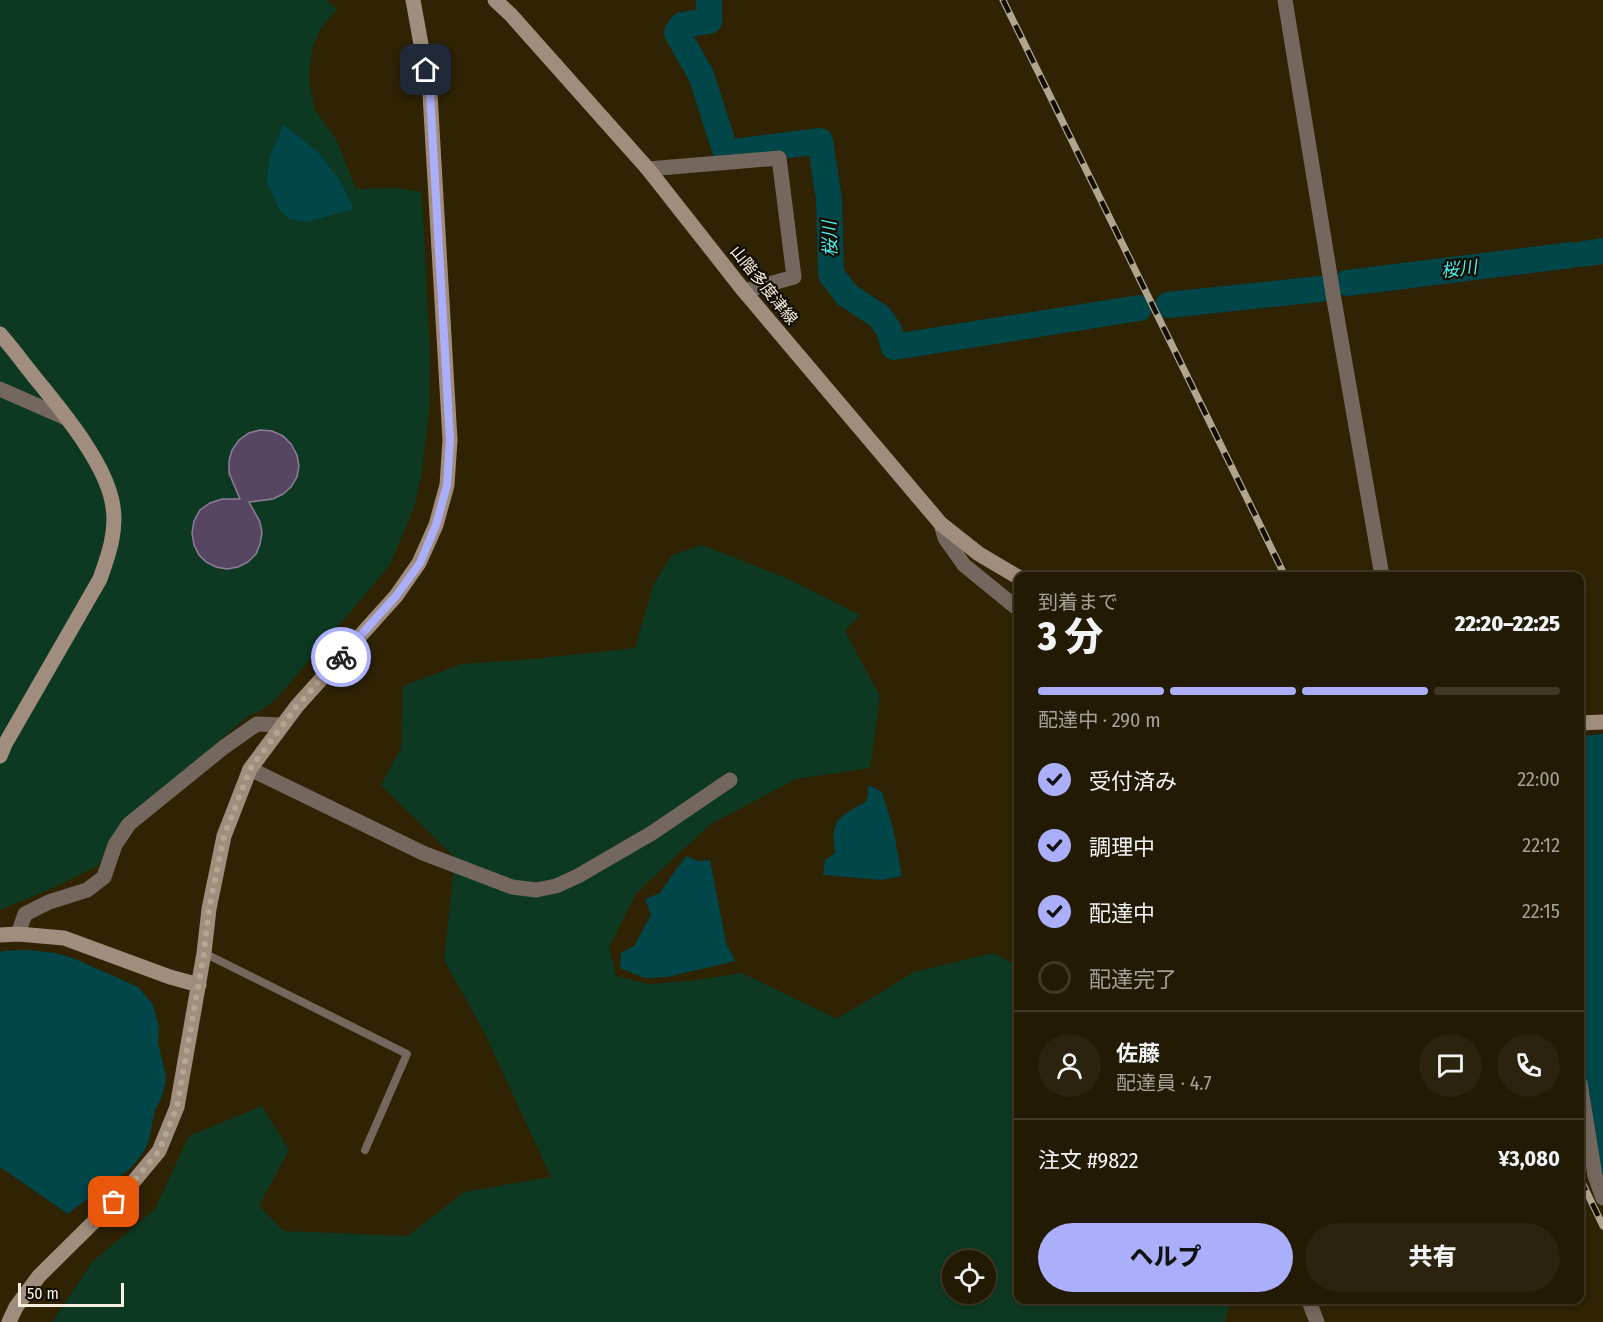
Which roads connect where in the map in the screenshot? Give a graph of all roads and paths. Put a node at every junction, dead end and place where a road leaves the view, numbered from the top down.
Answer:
1 (413, 0) edge
2 (495, 0) edge
3 (1285, 0) edge
4 (648, 169) junction
5 (744, 291) junction
6 (0, 334) edge
7 (0, 389) edge
8 (68, 419) junction
9 (941, 524) junction
10 (1381, 572) edge
11 (1014, 575) edge
12 (1014, 606) edge
13 (1603, 722) edge
14 (1584, 723) edge
15 (282, 726) junction
16 (0, 756) edge
17 (250, 769) junction
18 (730, 780) dead end
19 (0, 930) edge
20 (18, 934) junction
21 (204, 953) junction
22 (198, 985) junction
23 (1584, 1108) edge
24 (365, 1150) dead end
25 (1603, 1198) edge
26 (1310, 1304) edge
27 (9, 1322) edge
28 (1317, 1322) edge

1 - 15 street
2 - 4 street, 山階多度津線
3 - 10 street
4 - 5 street, 山階多度津線
4 - 5 street
5 - 9 street, 山階多度津線
6 - 8 street
7 - 8 street
8 - 16 street
9 - 11 street, 山階多度津線
9 - 12 street
13 - 14 street
15 - 17 street
15 - 20 street
17 - 18 street
17 - 21 street
19 - 20 street
20 - 22 street
21 - 22 street
21 - 24 lane
22 - 27 street
23 - 25 street
26 - 28 street

